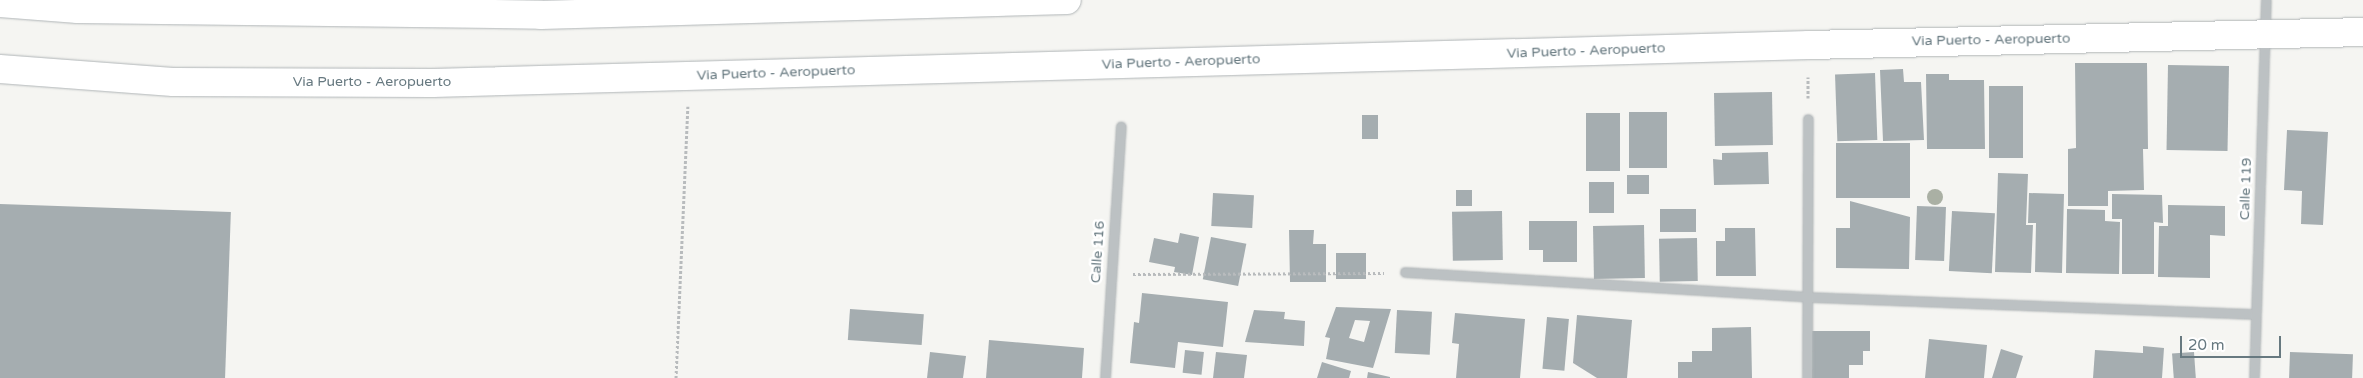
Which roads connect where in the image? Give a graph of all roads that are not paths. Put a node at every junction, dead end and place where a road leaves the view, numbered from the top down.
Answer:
1 (1067, 0) edge
2 (2266, 0) edge
3 (0, 3) edge
4 (2363, 32) edge
5 (2265, 33) junction
6 (0, 70) edge
7 (1808, 119) road end
8 (1121, 127) dead end
9 (1405, 272) road end
10 (1808, 297) junction
11 (2256, 314) junction
12 (1105, 378) edge
13 (1807, 378) edge
14 (2254, 378) edge

1 - 3 main road
2 - 5 street, Calle 119
4 - 5 main road, Via Puerto - Aeropuerto
5 - 6 main road, Via Puerto - Aeropuerto
5 - 11 street, Calle 119
7 - 10 street
8 - 12 street, Calle 116
9 - 10 street
10 - 11 street
10 - 13 street
11 - 14 street, Calle 119

